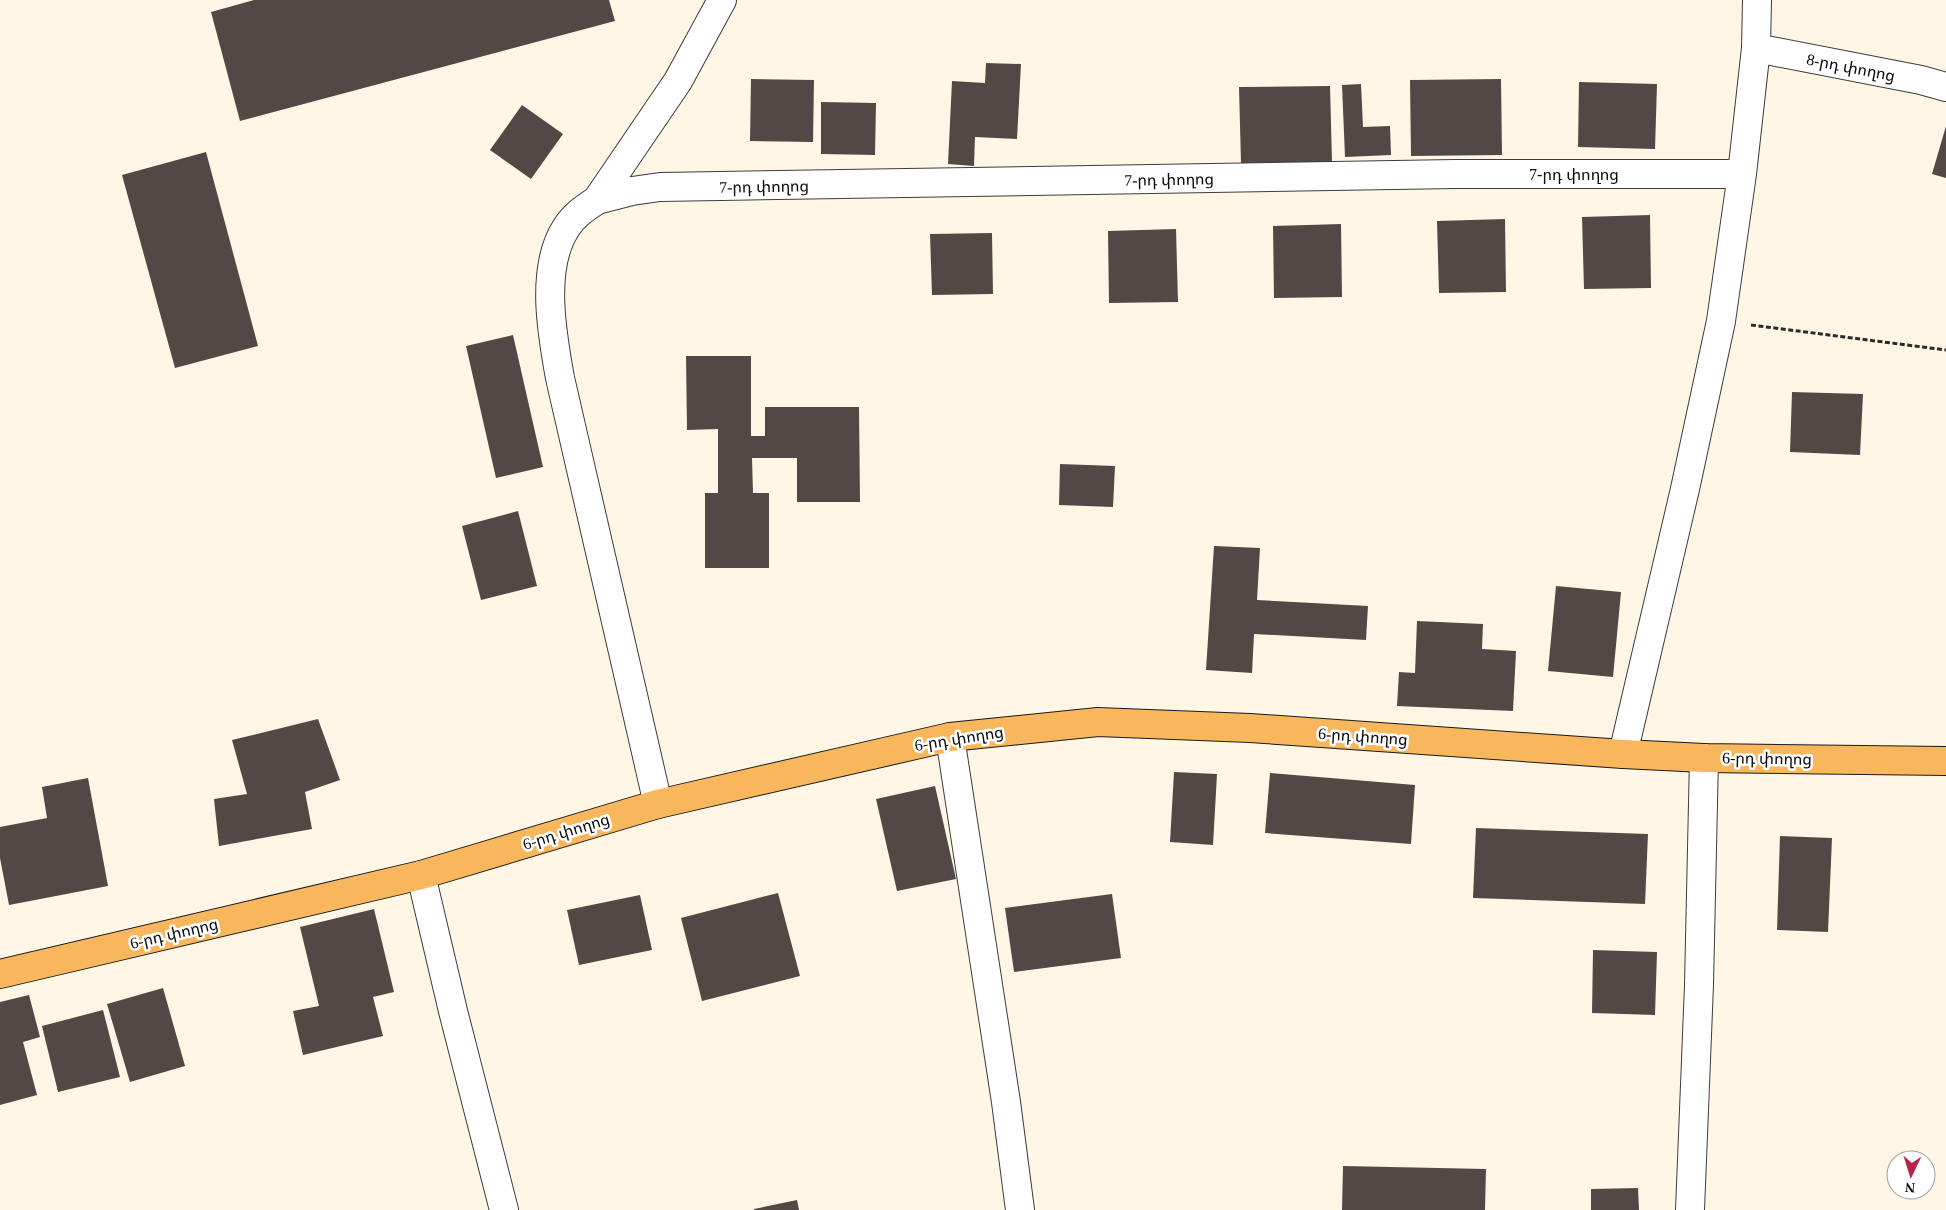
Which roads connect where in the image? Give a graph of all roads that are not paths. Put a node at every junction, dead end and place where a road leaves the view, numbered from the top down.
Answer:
1 (722, 0) edge
2 (1758, 0) edge
3 (1756, 48) junction
4 (1946, 87) edge
5 (1742, 174) junction
6 (597, 200) junction
7 (950, 737) junction
8 (1623, 754) junction
9 (1704, 758) junction
10 (1946, 760) edge
11 (658, 804) junction
12 (421, 875) junction
13 (0, 974) edge
14 (504, 1210) edge
15 (1020, 1210) edge
16 (1690, 1210) edge

1 - 6 street
2 - 3 street
3 - 4 street, 8-րդ փողոց
3 - 5 street
5 - 6 street, 7-րդ փողոց
5 - 8 street
6 - 11 street
7 - 8 main road, 6-րդ փողոց
7 - 11 main road, 6-րդ փողոց
7 - 15 street
8 - 9 main road, 6-րդ փողոց
9 - 10 main road, 6-րդ փողոց
9 - 16 street
11 - 12 main road, 6-րդ փողոց
12 - 13 main road, 6-րդ փողոց
12 - 14 street

